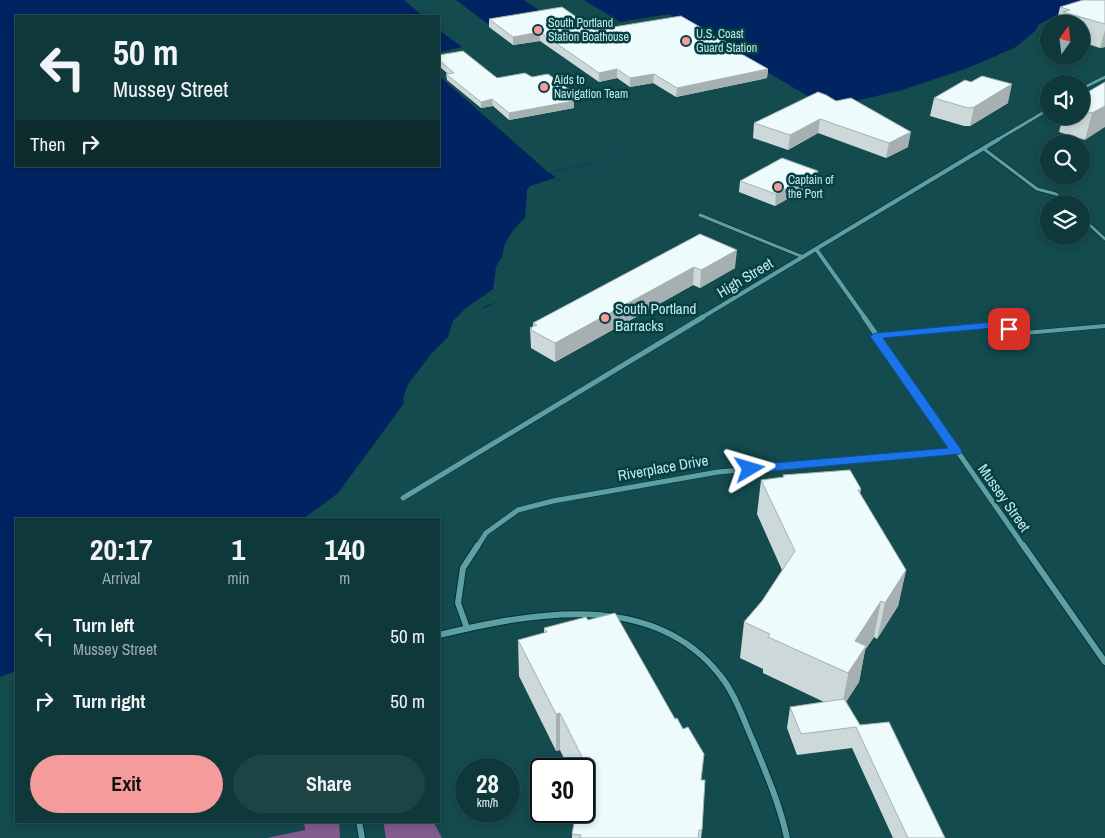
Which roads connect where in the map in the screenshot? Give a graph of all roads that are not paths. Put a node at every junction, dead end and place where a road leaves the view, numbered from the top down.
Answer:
1 (1105, 77) edge
2 (1098, 80) junction
3 (1105, 82) edge
4 (1090, 84) edge
5 (1040, 115) edge
6 (984, 149) junction
7 (1057, 195) edge
8 (700, 215) dead end
9 (1090, 225) edge
10 (1105, 239) edge
11 (816, 249) junction
12 (803, 257) junction
13 (1105, 326) edge
14 (876, 336) junction
15 (956, 451) junction
16 (402, 498) dead end
17 (467, 628) junction
18 (440, 635) edge
19 (1105, 662) edge
20 (359, 823) edge
21 (362, 838) edge
22 (787, 838) edge

1 - 2 street
2 - 3 street
2 - 4 street
5 - 6 street, High Street
6 - 7 lane
6 - 11 street, High Street
8 - 12 lane
9 - 10 lane
11 - 12 street, High Street
11 - 14 street, Mussey Street
12 - 16 street, High Street
13 - 14 lane
14 - 15 street, Mussey Street
15 - 17 street, Riverplace Drive
15 - 19 street, Mussey Street
17 - 18 street
17 - 22 street
20 - 21 street

